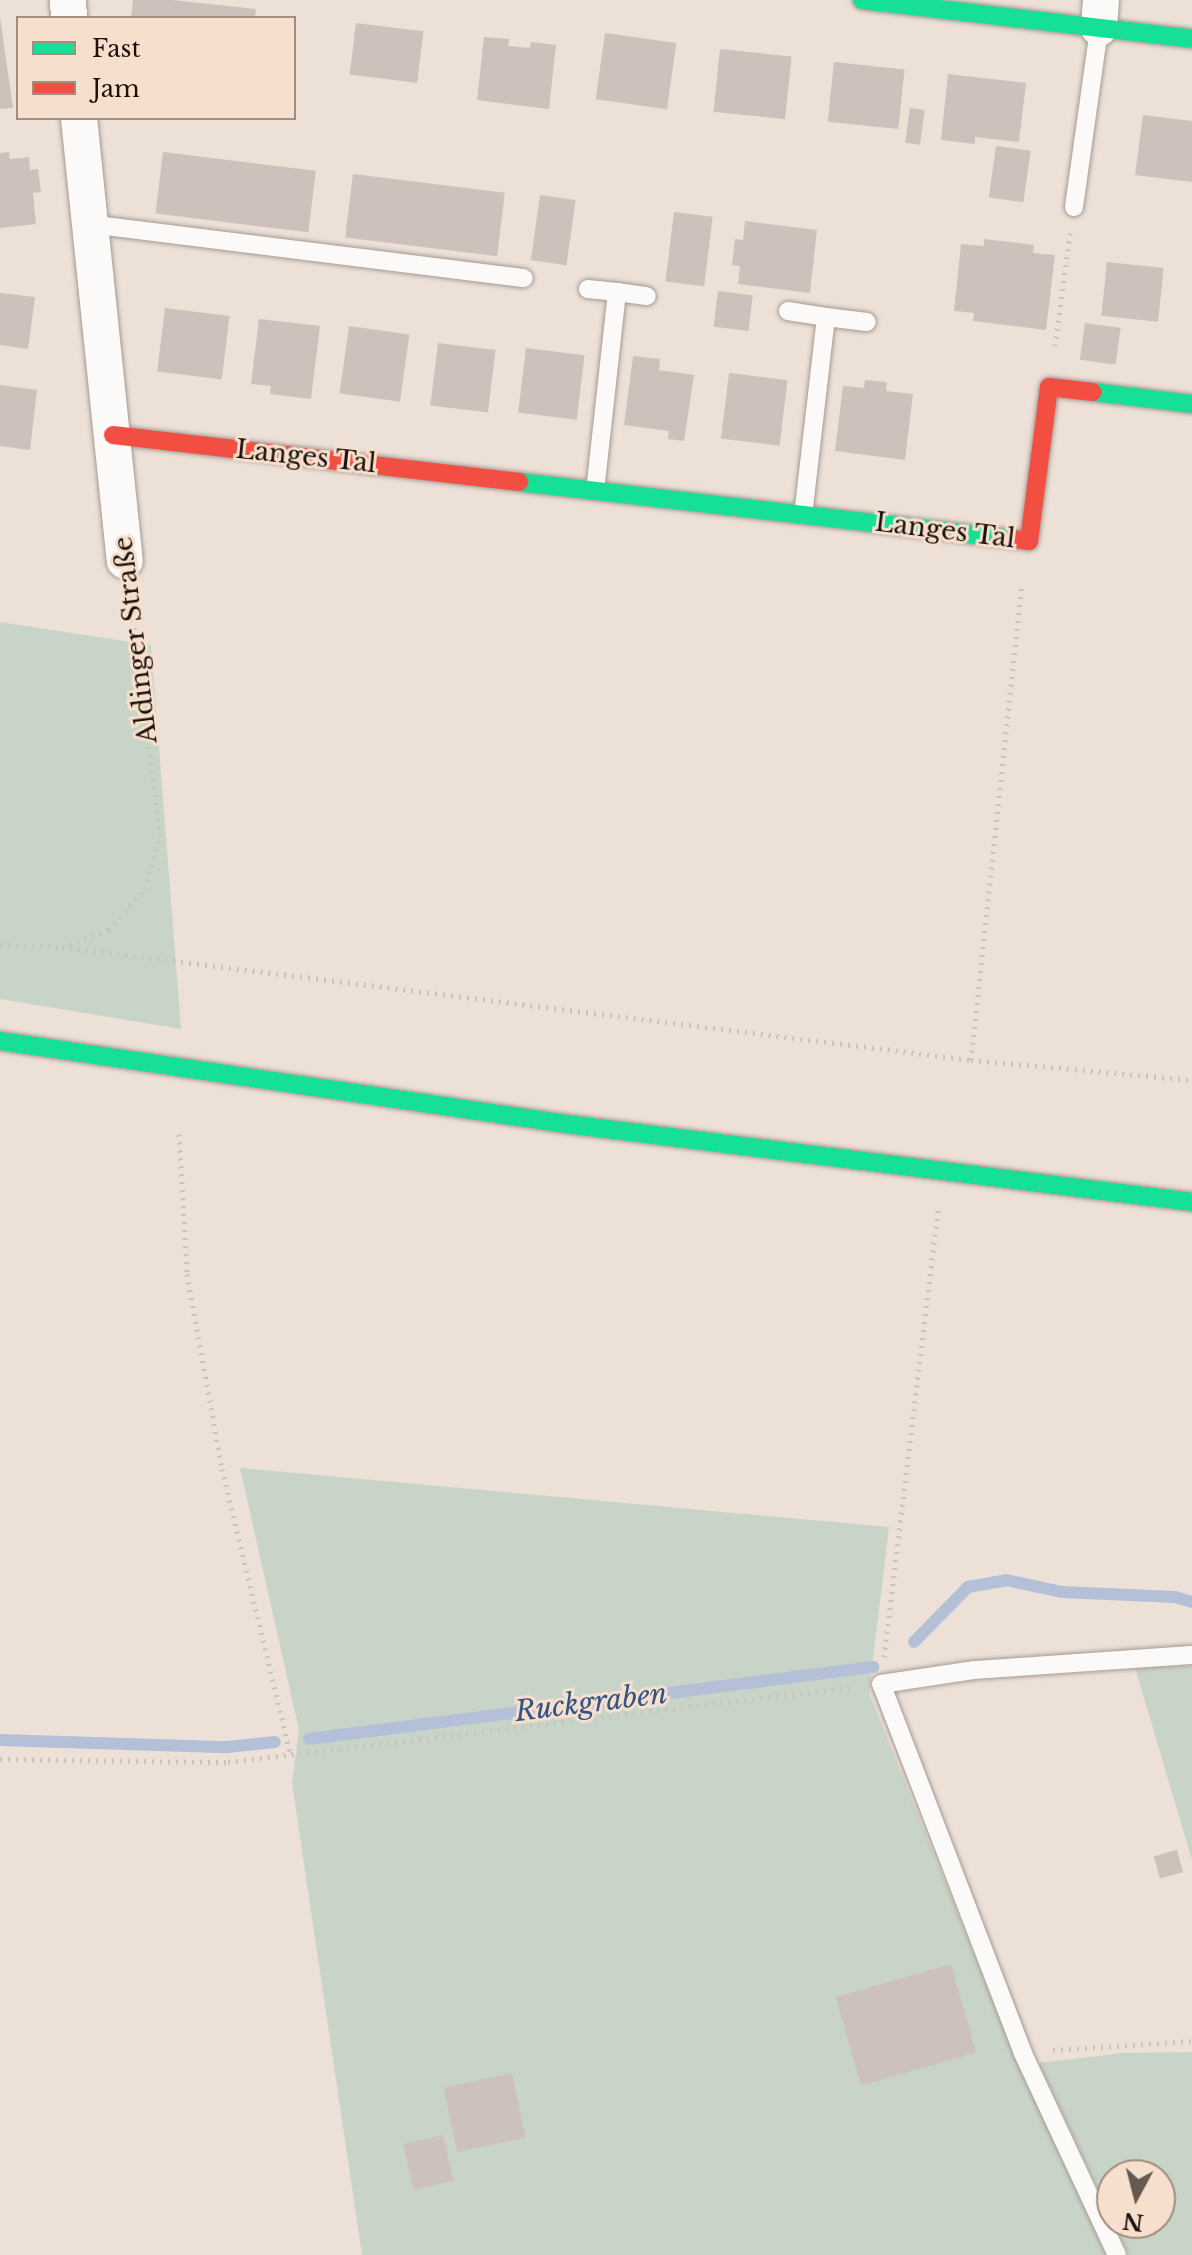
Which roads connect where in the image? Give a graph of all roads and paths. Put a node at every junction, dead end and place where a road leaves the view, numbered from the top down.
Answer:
1 (862, 0) edge
2 (1100, 14) edge
3 (1192, 39) edge
4 (79, 120) edge
5 (1074, 207) joint
6 (89, 224) junction
7 (524, 278) dead end
8 (588, 289) dead end
9 (617, 292) junction
10 (647, 296) dead end
11 (788, 311) dead end
12 (826, 317) junction
13 (867, 322) dead end
14 (1049, 387) junction
15 (1192, 404) edge
16 (113, 435) junction
17 (595, 490) junction
18 (803, 515) junction
19 (1029, 541) junction
20 (125, 561) joint
21 (0, 945) edge
22 (62, 947) junction
23 (0, 1041) edge
24 (971, 1060) junction
25 (1192, 1080) edge
26 (179, 1134) dead end
27 (942, 1172) junction
28 (1192, 1202) edge
29 (1192, 1655) edge
30 (881, 1684) junction
31 (290, 1753) junction
32 (0, 1759) edge
33 (1192, 2041) edge
34 (1023, 2053) junction
35 (1117, 2255) edge

1 - 2 street
2 - 3 street
2 - 5 lane
4 - 6 street, Aldinger Straße
5 - 14 path
6 - 7 lane
6 - 16 street, Aldinger Straße
8 - 9 lane
9 - 10 lane
9 - 17 lane
11 - 12 lane
12 - 13 lane
12 - 18 lane
14 - 15 street
14 - 19 street, Langes Tal
16 - 17 street, Langes Tal
16 - 20 street, Aldinger Straße
17 - 18 street, Langes Tal
18 - 19 street, Langes Tal
19 - 24 path
20 - 22 path, Aldinger Straße
21 - 22 path, Aldinger Straße
22 - 24 path
23 - 27 street
24 - 25 path
26 - 31 path
27 - 28 street
27 - 30 path
29 - 30 lane
30 - 31 path
30 - 34 lane
31 - 32 path
33 - 34 path
34 - 35 lane

